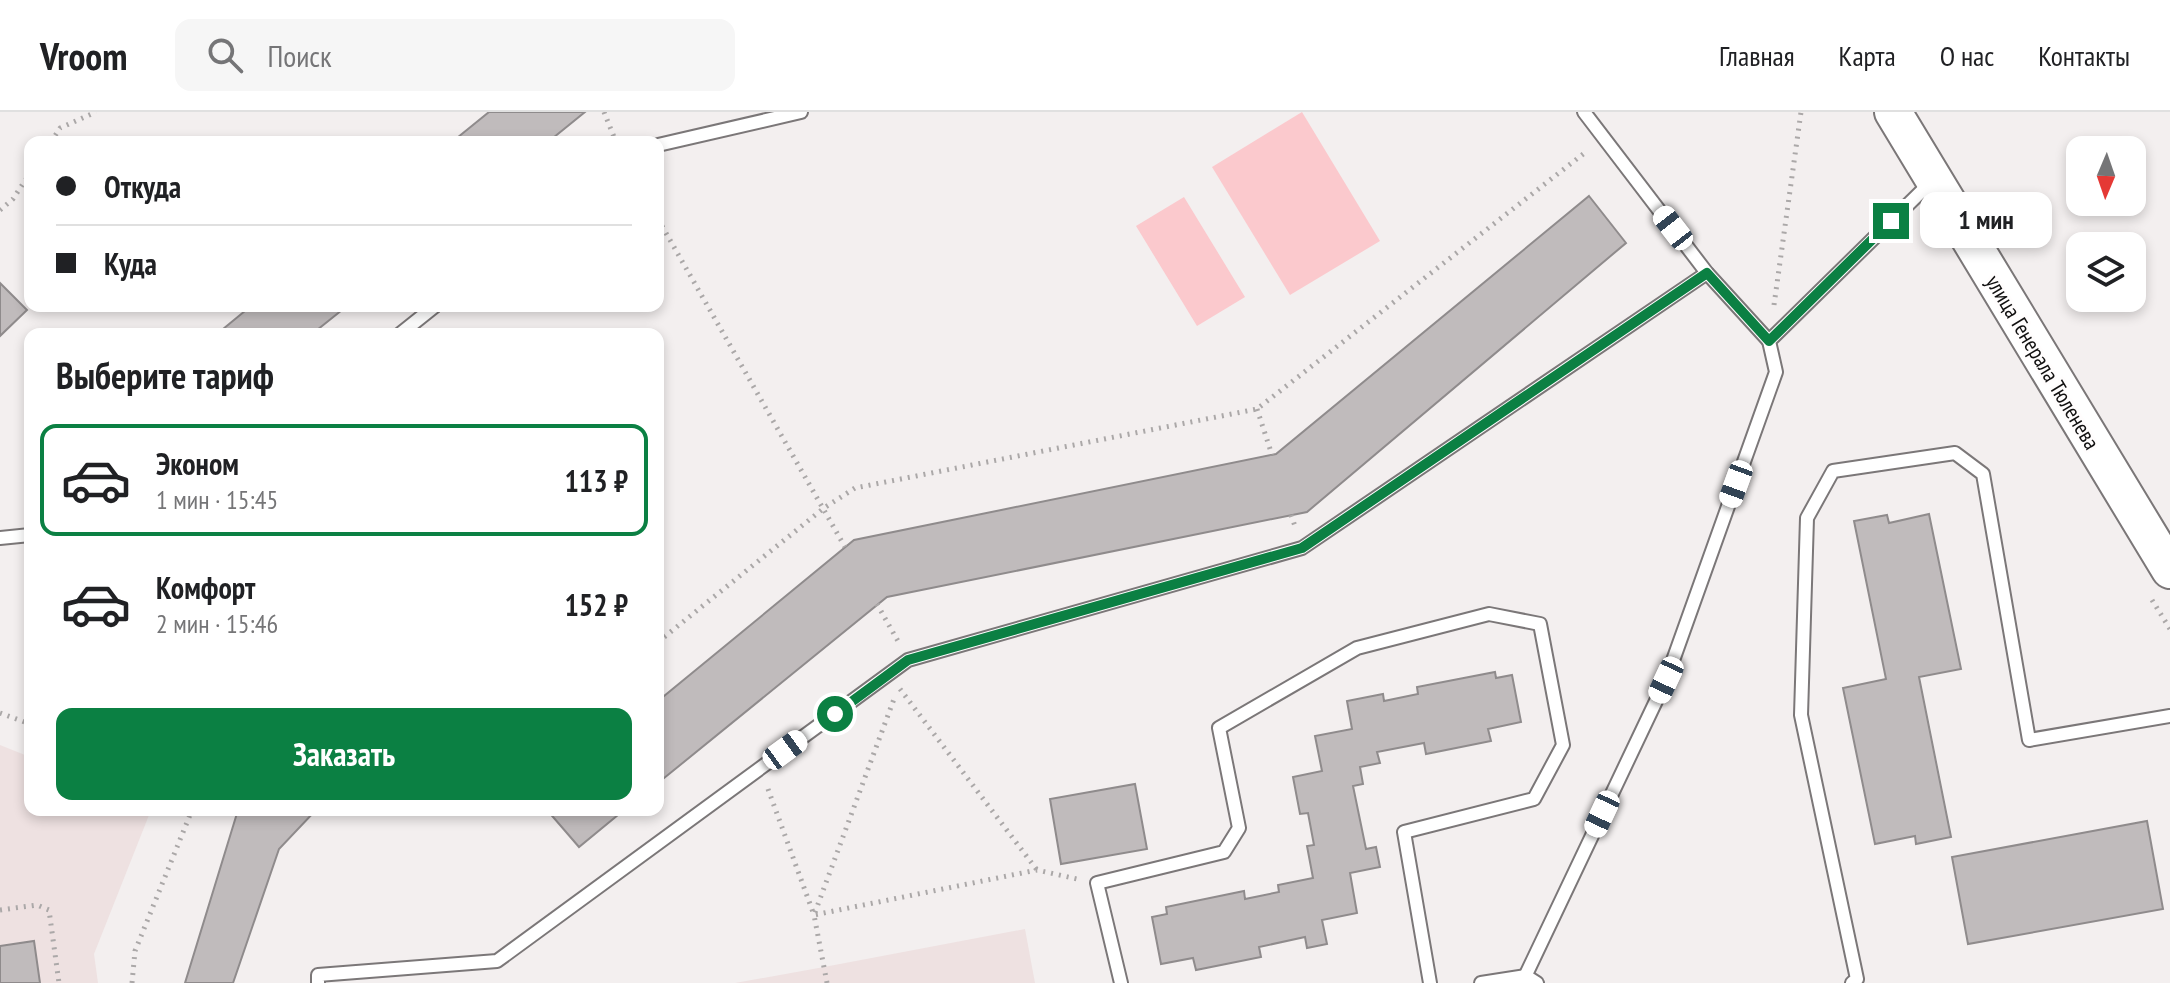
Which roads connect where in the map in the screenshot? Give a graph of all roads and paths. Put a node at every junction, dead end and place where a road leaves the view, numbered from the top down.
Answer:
1 (96, 112) edge
2 (604, 112) edge
3 (801, 112) edge
4 (1584, 112) edge
5 (1801, 112) edge
6 (1893, 112) edge
7 (55, 136) edge
8 (614, 136) edge
9 (1604, 138) junction
10 (664, 144) edge
11 (1933, 180) junction
12 (24, 182) edge
13 (0, 210) edge
14 (664, 229) edge
15 (1707, 273) junction
16 (428, 312) edge
17 (408, 328) edge
18 (1769, 341) junction
19 (1257, 409) junction
20 (1272, 455) dead end
21 (824, 508) junction
22 (24, 536) edge
23 (0, 538) edge
24 (845, 547) dead end
25 (2170, 570) edge
26 (877, 604) dead end
27 (664, 637) edge
28 (908, 660) junction
29 (0, 713) edge
30 (2170, 716) edge
31 (24, 722) edge
32 (761, 768) junction
33 (190, 816) edge
34 (1037, 870) junction
35 (1097, 883) junction
36 (0, 910) edge
37 (814, 915) junction
38 (1528, 981) edge
39 (59, 983) edge
40 (132, 983) edge
41 (318, 983) edge
42 (827, 983) edge
43 (1121, 983) edge
44 (1430, 983) edge
45 (1481, 983) edge
46 (1852, 983) edge

1 - 7 path
2 - 8 path
3 - 10 lane
4 - 9 lane
5 - 18 path
6 - 11 street, улица Генерала Тюленева
9 - 15 lane
9 - 19 path
11 - 18 lane
11 - 25 street, улица Генерала Тюленева
12 - 13 path
14 - 21 path
15 - 18 lane
15 - 28 lane
16 - 17 lane
18 - 38 lane
19 - 20 path
19 - 21 path
21 - 24 path
21 - 27 path
22 - 23 lane
26 - 28 path
28 - 32 lane
29 - 31 path
30 - 46 lane
32 - 37 path
32 - 41 lane
33 - 40 path
34 - 35 path
34 - 37 path
34 - 37 path
35 - 43 lane
35 - 44 lane
36 - 39 path
37 - 42 path
38 - 45 lane

